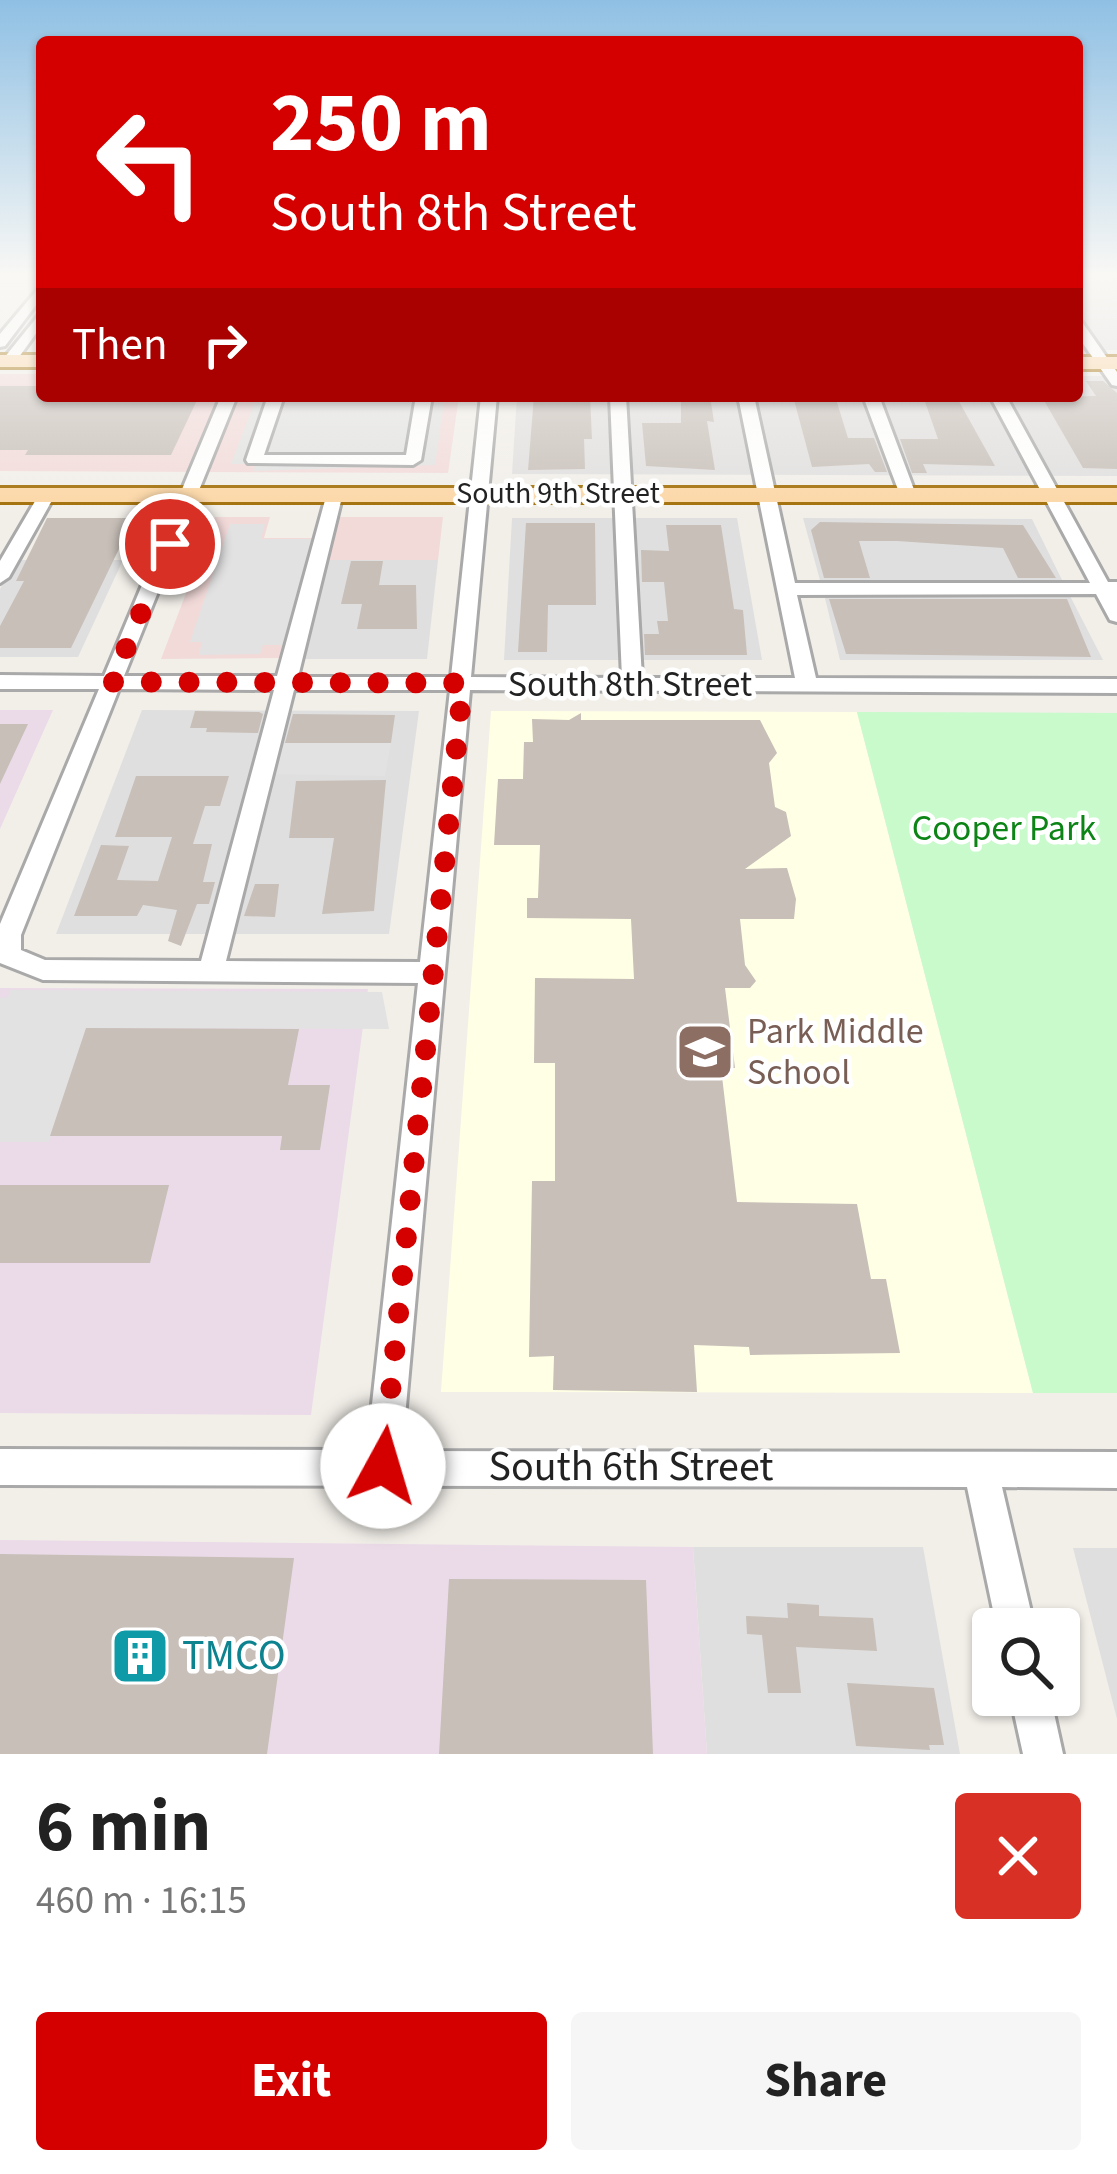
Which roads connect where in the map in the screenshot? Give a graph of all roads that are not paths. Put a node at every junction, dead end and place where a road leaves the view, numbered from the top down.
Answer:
1 (1110, 363) edge
2 (1117, 382) edge
3 (226, 402) edge
4 (274, 402) edge
5 (423, 402) edge
6 (488, 402) edge
7 (618, 402) edge
8 (747, 402) edge
9 (873, 402) edge
10 (1001, 402) edge
11 (374, 460) junction
12 (335, 493) junction
13 (368, 493) junction
14 (480, 493) junction
15 (0, 494) edge
16 (47, 494) junction
17 (188, 494) junction
18 (624, 494) junction
19 (768, 494) junction
20 (908, 494) junction
21 (1052, 495) junction
22 (1117, 495) edge
23 (0, 577) edge
24 (1109, 588) edge
25 (786, 589) junction
26 (1117, 616) edge
27 (0, 682) edge
28 (112, 682) junction
29 (286, 683) junction
30 (463, 683) junction
31 (632, 684) junction
32 (807, 685) junction
33 (1117, 686) edge
34 (211, 971) junction
35 (431, 973) junction
36 (383, 1466) junction
37 (0, 1467) edge
38 (980, 1468) junction
39 (1117, 1470) edge
40 (1011, 1608) edge
41 (1035, 1716) edge
42 (1043, 1754) edge

1 - 2 street
3 - 17 street
4 - 11 street
5 - 11 street
6 - 14 street
7 - 18 street
8 - 19 street
9 - 20 street
10 - 21 street
11 - 13 street
12 - 13 main road, South 9th Street
12 - 17 main road, South 9th Street
12 - 29 street
13 - 14 main road, South 9th Street
14 - 18 main road, South 9th Street
14 - 30 street
15 - 16 main road, South 9th Street
16 - 17 main road, South 9th Street
16 - 23 street
17 - 28 street
18 - 19 main road, South 9th Street
18 - 31 street
19 - 20 main road, South 9th Street
19 - 25 street
20 - 21 main road, South 9th Street
21 - 22 main road, South 9th Street
21 - 24 street
24 - 25 street
24 - 26 street
25 - 32 street
27 - 28 street, South 8th Street
28 - 29 street, South 8th Street
28 - 34 street
29 - 30 street, South 8th Street
29 - 34 street
30 - 31 street, South 8th Street
30 - 35 street
31 - 32 street, South 8th Street
32 - 33 street, South 8th Street
34 - 35 street
35 - 36 street
36 - 37 street, South 6th Street
36 - 38 street, South 6th Street
38 - 39 street, South 6th Street
38 - 40 street
41 - 42 street

